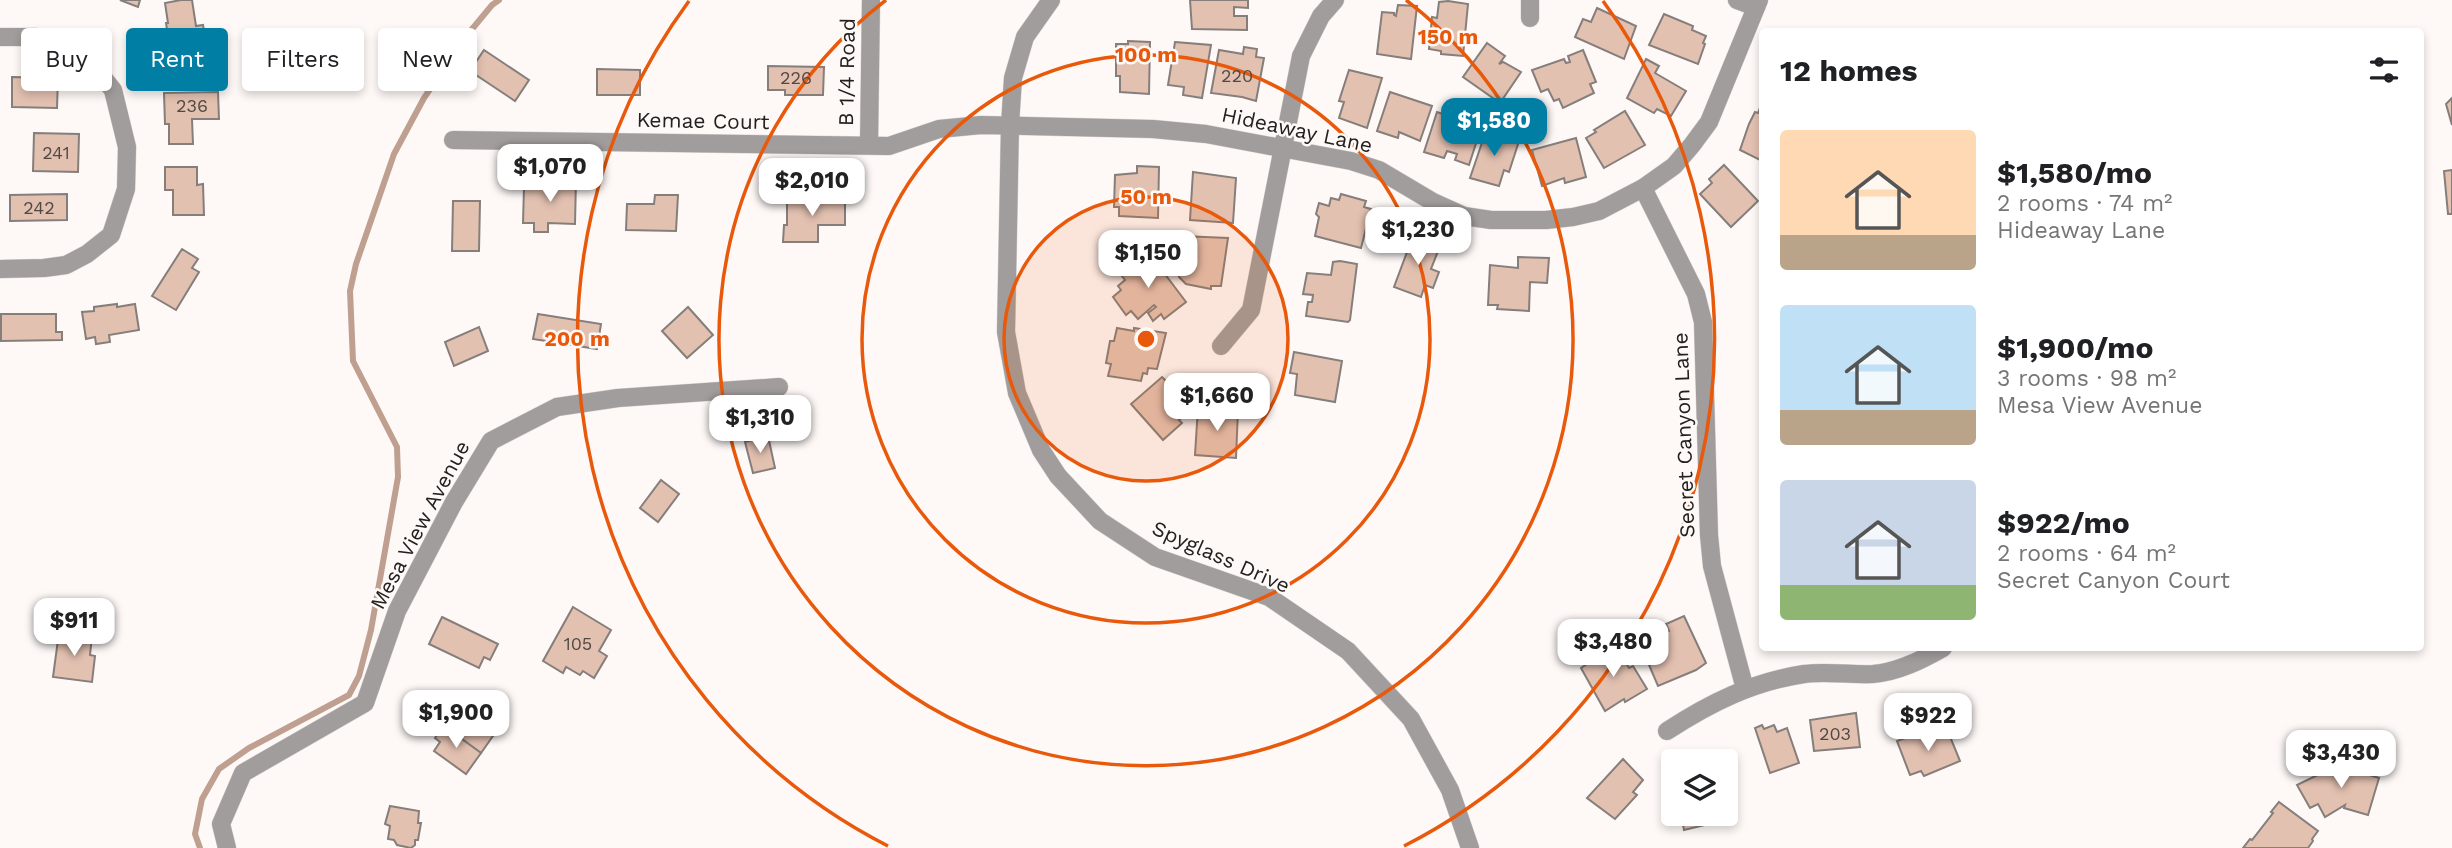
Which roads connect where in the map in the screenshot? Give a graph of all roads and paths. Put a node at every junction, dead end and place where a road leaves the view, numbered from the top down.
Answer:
1 (871, 0) edge
2 (1051, 0) edge
3 (1335, 0) edge
4 (1737, 0) edge
5 (1757, 3) edge
6 (0, 37) edge
7 (1010, 125) junction
8 (453, 140) dead end
9 (869, 145) junction
10 (1281, 148) junction
11 (1643, 188) junction
12 (0, 270) edge
13 (1221, 346) dead end
14 (779, 387) dead end
15 (1938, 651) edge
16 (1745, 689) junction
17 (1667, 731) dead end
18 (227, 848) edge
19 (1470, 848) edge

1 - 9 street, B 1/4 Road
2 - 7 street, Spyglass Drive
3 - 10 street
4 - 5 street
5 - 11 street, Hideaway Lane
6 - 12 street
7 - 9 street, Hideaway Lane
7 - 10 street, Hideaway Lane
7 - 19 street, Spyglass Drive
8 - 9 street, Kemae Court
10 - 11 street, Hideaway Lane
10 - 13 street
11 - 16 street, Secret Canyon Lane
14 - 18 street, Mesa View Avenue
15 - 16 street
16 - 17 street

